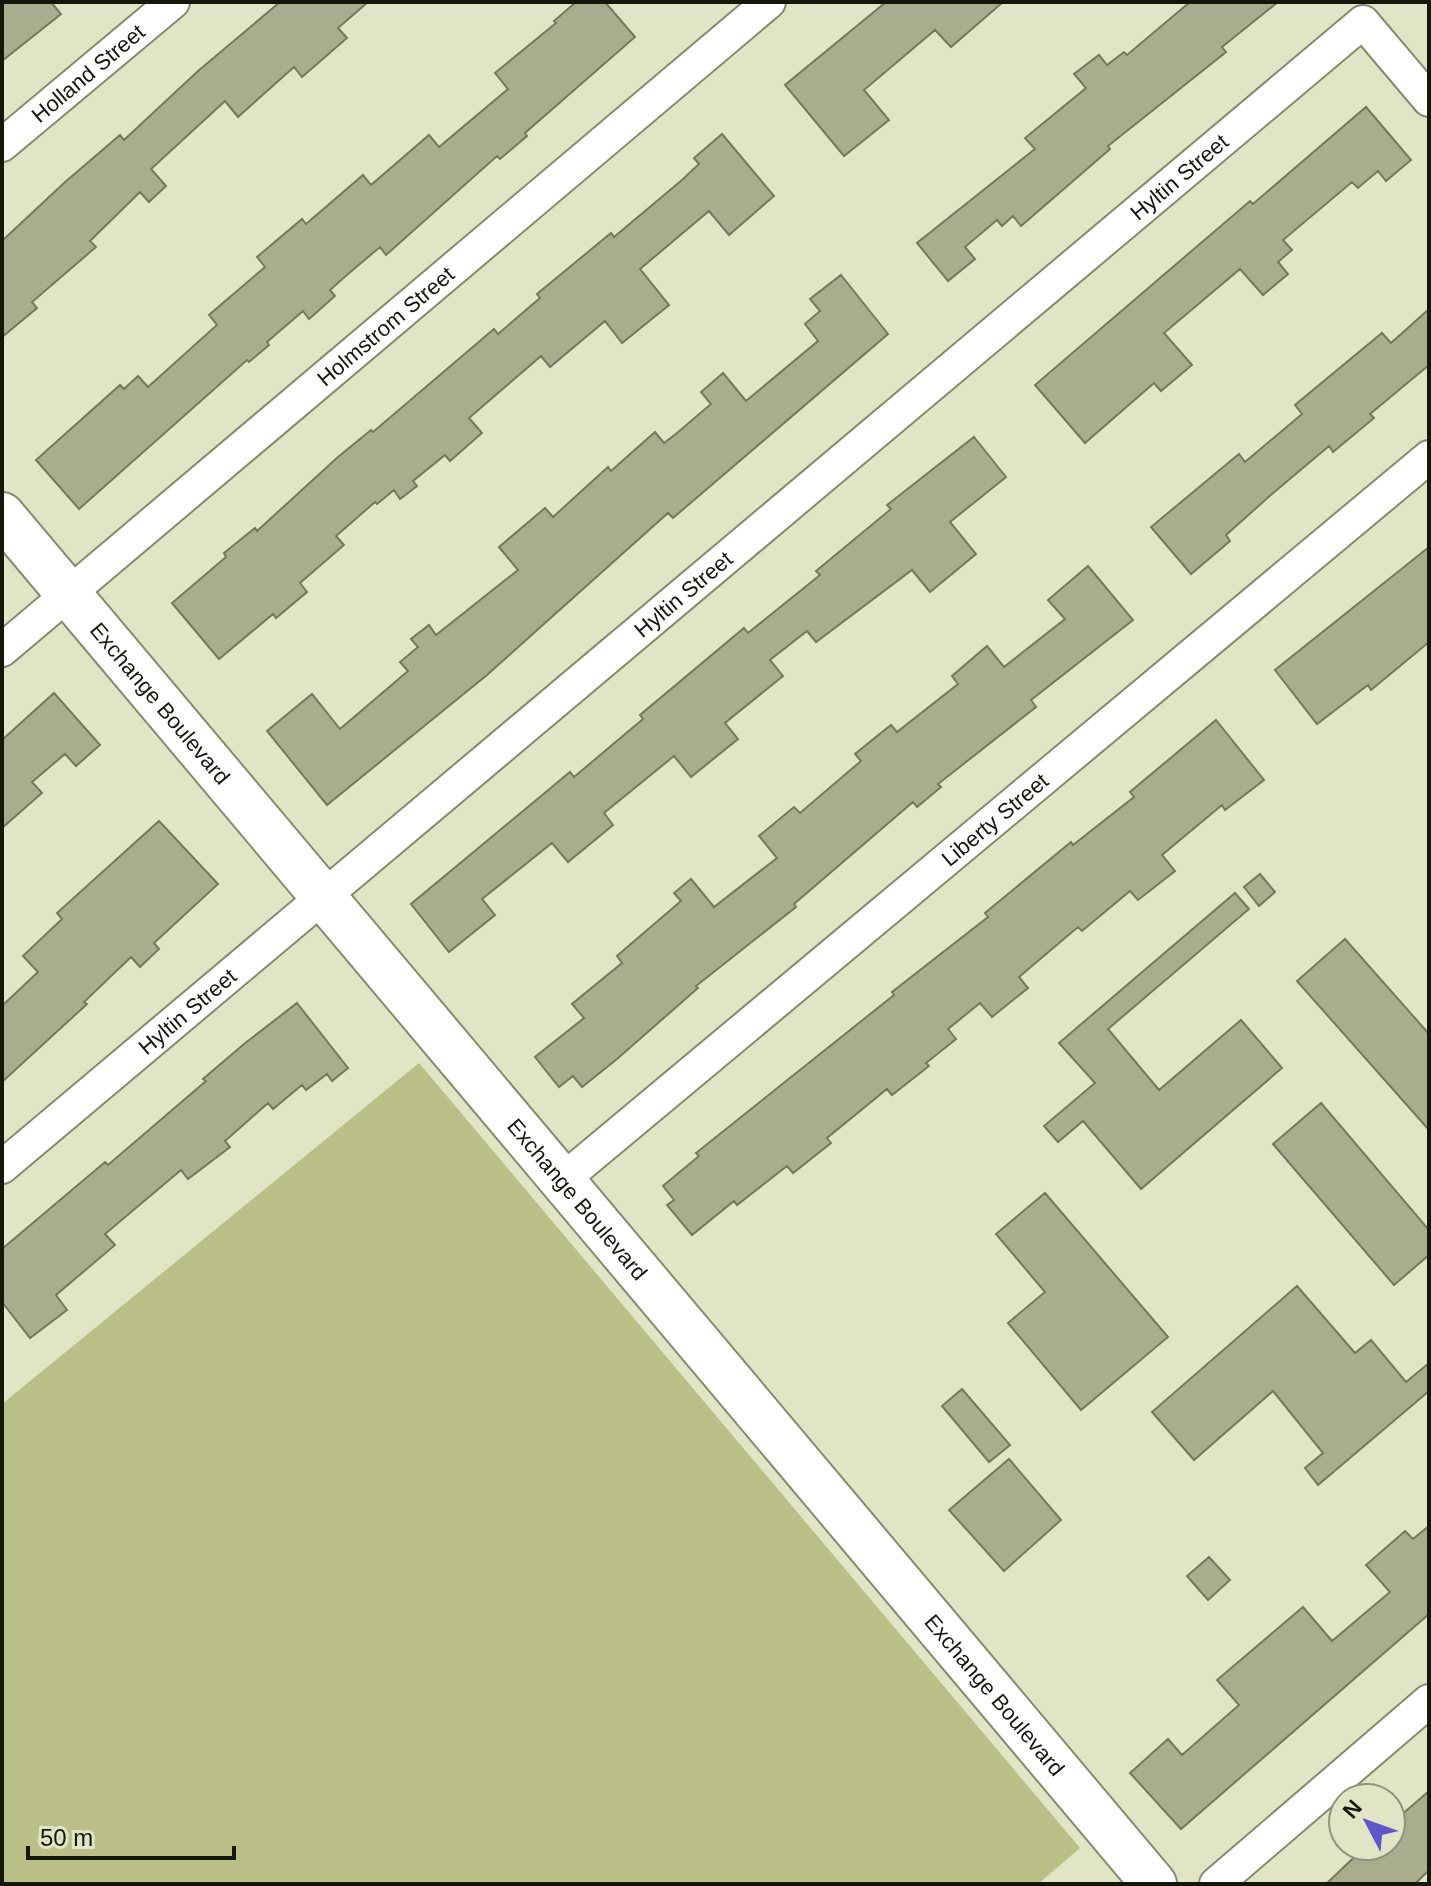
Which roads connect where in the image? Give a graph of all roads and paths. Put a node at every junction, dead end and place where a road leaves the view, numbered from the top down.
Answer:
1 (173, 2) edge
2 (769, 2) edge
3 (1429, 100) edge
4 (2, 145) edge
5 (1429, 457) edge
6 (2, 515) edge
7 (68, 594) junction
8 (2, 650) edge
9 (321, 896) junction
10 (2, 1167) edge
11 (560, 1182) junction
12 (1429, 1701) edge
13 (1154, 1884) edge
14 (1216, 1884) edge

1 - 4 street, Holland Street
2 - 7 street, Holmstrom Street
3 - 9 street, Hyltin Street
5 - 11 street, Liberty Street
6 - 7 street, Exchange Boulevard
7 - 8 street, Holmstrom Street
7 - 9 street, Exchange Boulevard
9 - 10 street, Hyltin Street
9 - 11 street, Exchange Boulevard
11 - 13 street, Exchange Boulevard
12 - 14 street

